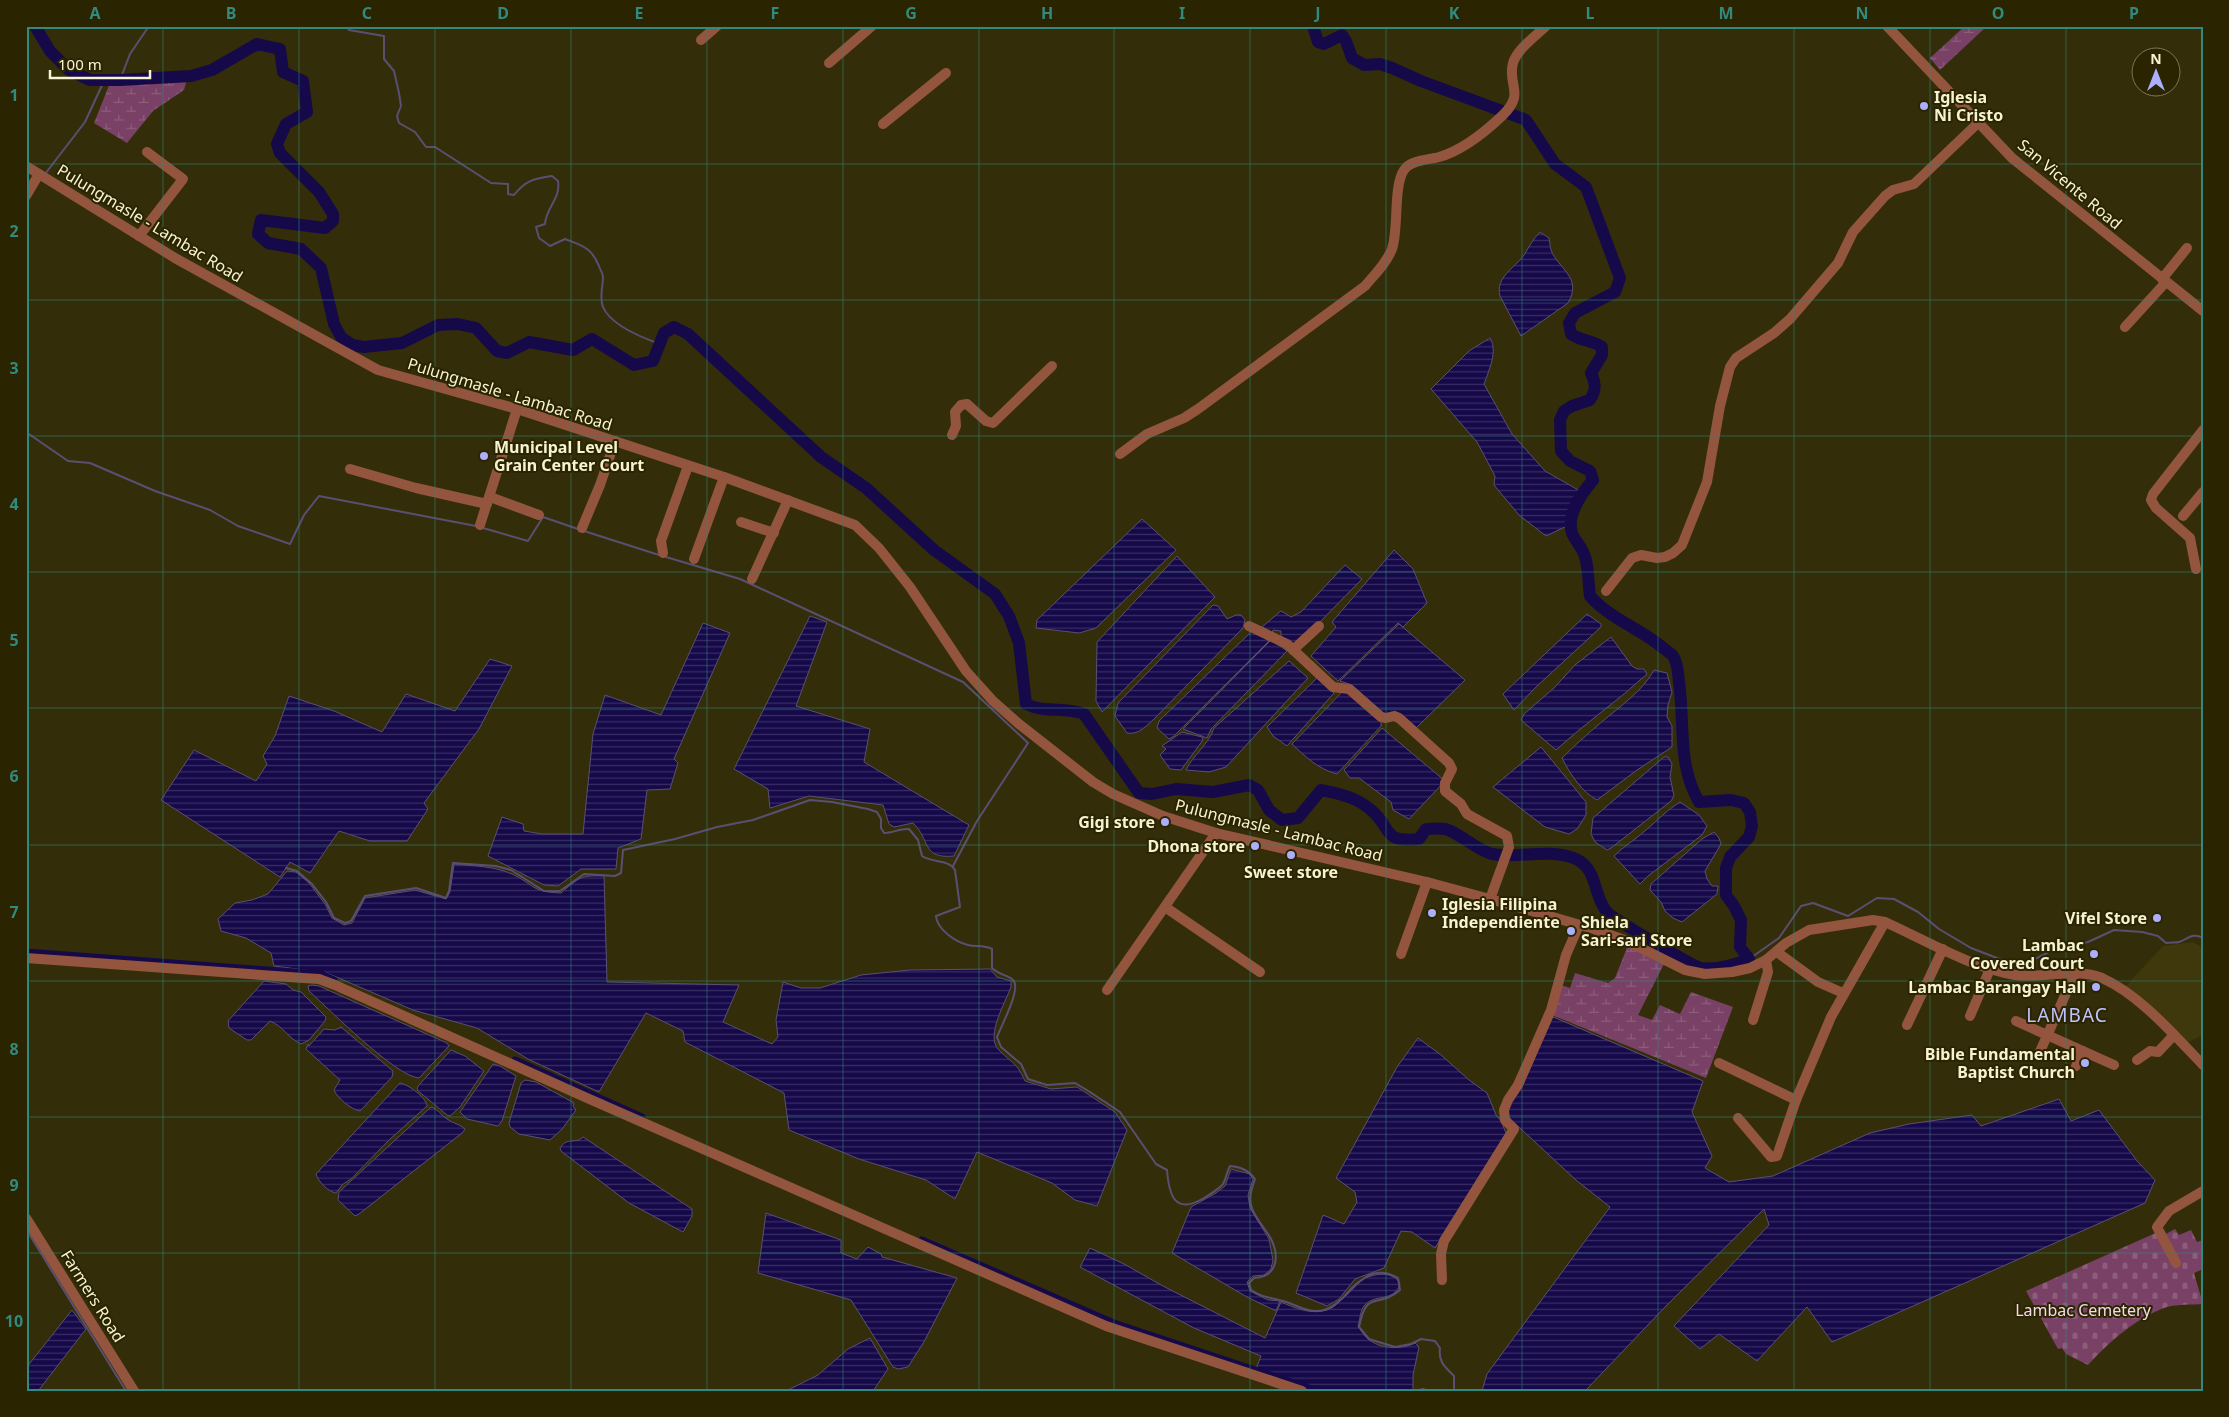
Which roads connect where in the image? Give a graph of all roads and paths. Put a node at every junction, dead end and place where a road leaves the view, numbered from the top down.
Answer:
1 (717, 26) edge
2 (872, 26) edge
3 (1546, 26) edge
4 (1887, 26) edge
5 (701, 40) dead end
6 (829, 63) dead end
7 (946, 73) dead end
8 (1978, 123) junction
9 (883, 124) dead end
10 (147, 152) dead end
11 (26, 166) edge
12 (39, 174) junction
13 (26, 196) edge
14 (139, 236) junction
15 (2187, 248) dead end
16 (2164, 280) junction
17 (2203, 311) edge
18 (2125, 328) dead end
19 (1052, 366) dead end
20 (517, 409) junction
21 (2203, 430) edge
22 (952, 435) dead end
23 (615, 441) junction
24 (1120, 454) dead end
25 (688, 466) junction
26 (350, 469) dead end
27 (724, 477) junction
28 (2203, 492) edge
29 (788, 500) junction
30 (488, 501) junction
31 (539, 515) dead end
32 (2183, 516) dead end
33 (741, 522) dead end
34 (480, 525) dead end
35 (582, 528) dead end
36 (774, 533) junction
37 (664, 553) dead end
38 (694, 559) dead end
39 (2196, 569) dead end
40 (752, 579) dead end
41 (1606, 591) dead end
42 (1249, 626) dead end
43 (1319, 626) dead end
44 (1293, 650) junction
45 (1216, 833) junction
46 (1427, 882) junction
47 (1490, 899) junction
48 (1165, 907) junction
49 (1885, 922) junction
50 (1579, 924) junction
51 (1943, 948) junction
52 (1777, 952) junction
53 (1401, 954) dead end
54 (26, 958) edge
55 (1766, 960) junction
56 (1990, 969) junction
57 (1260, 972) dead end
58 (2075, 974) junction
59 (1107, 990) dead end
60 (1843, 993) junction
61 (1970, 1016) dead end
62 (1753, 1020) dead end
63 (2016, 1021) dead end
64 (1907, 1025) dead end
65 (2048, 1035) junction
66 (2174, 1035) junction
67 (2083, 1050) junction
68 (2038, 1056) dead end
69 (2137, 1060) dead end
70 (1719, 1063) dead end
71 (2114, 1065) dead end
72 (2203, 1065) edge
73 (2076, 1066) dead end
74 (1796, 1100) junction
75 (1738, 1118) dead end
76 (2203, 1191) edge
77 (26, 1218) edge
78 (2176, 1263) dead end
79 (1442, 1280) dead end
80 (134, 1391) edge
81 (1302, 1391) edge

1 - 5 street
2 - 6 street
3 - 24 street
4 - 8 street, San Vicente Road
7 - 9 street
8 - 16 street, San Vicente Road
8 - 41 street
10 - 14 street
11 - 12 street, Pulungmasle - Lambac Road
12 - 13 street
12 - 14 street, Pulungmasle - Lambac Road
14 - 20 street, Pulungmasle - Lambac Road
15 - 16 street
16 - 17 street, San Vicente Road
16 - 18 street
19 - 22 street
20 - 23 street, Pulungmasle - Lambac Road
20 - 30 street
21 - 39 street
23 - 25 street, Pulungmasle - Lambac Road
23 - 35 street
25 - 27 street, Pulungmasle - Lambac Road
25 - 37 street
26 - 30 street
27 - 29 street, Pulungmasle - Lambac Road
27 - 38 street
28 - 32 street
29 - 36 street
29 - 45 street, Pulungmasle - Lambac Road
30 - 31 street
30 - 34 street
33 - 36 street
36 - 40 street
42 - 44 street
43 - 44 street
44 - 47 street
45 - 46 street, Pulungmasle - Lambac Road
45 - 48 street
46 - 47 street, Pulungmasle - Lambac Road
46 - 53 street
47 - 50 street, Pulungmasle - Lambac Road
48 - 57 street
48 - 59 street
49 - 51 street, Pulungmasle - Lambac Road
49 - 52 street, Pulungmasle - Lambac Road
49 - 60 street
50 - 55 street, Pulungmasle - Lambac Road
50 - 79 street
51 - 56 street, Pulungmasle - Lambac Road
51 - 64 street
52 - 55 street, Pulungmasle - Lambac Road
52 - 60 street
54 - 81 street
55 - 62 street
56 - 58 street, Pulungmasle - Lambac Road
56 - 61 street
58 - 65 street
58 - 66 street, Pulungmasle - Lambac Road
60 - 74 street
63 - 65 street
65 - 67 street
65 - 68 street
66 - 69 street
66 - 72 street, Pulungmasle - Lambac Road
67 - 71 street
67 - 73 street
70 - 74 street
74 - 75 street
76 - 78 street
77 - 80 street, Farmers Road

